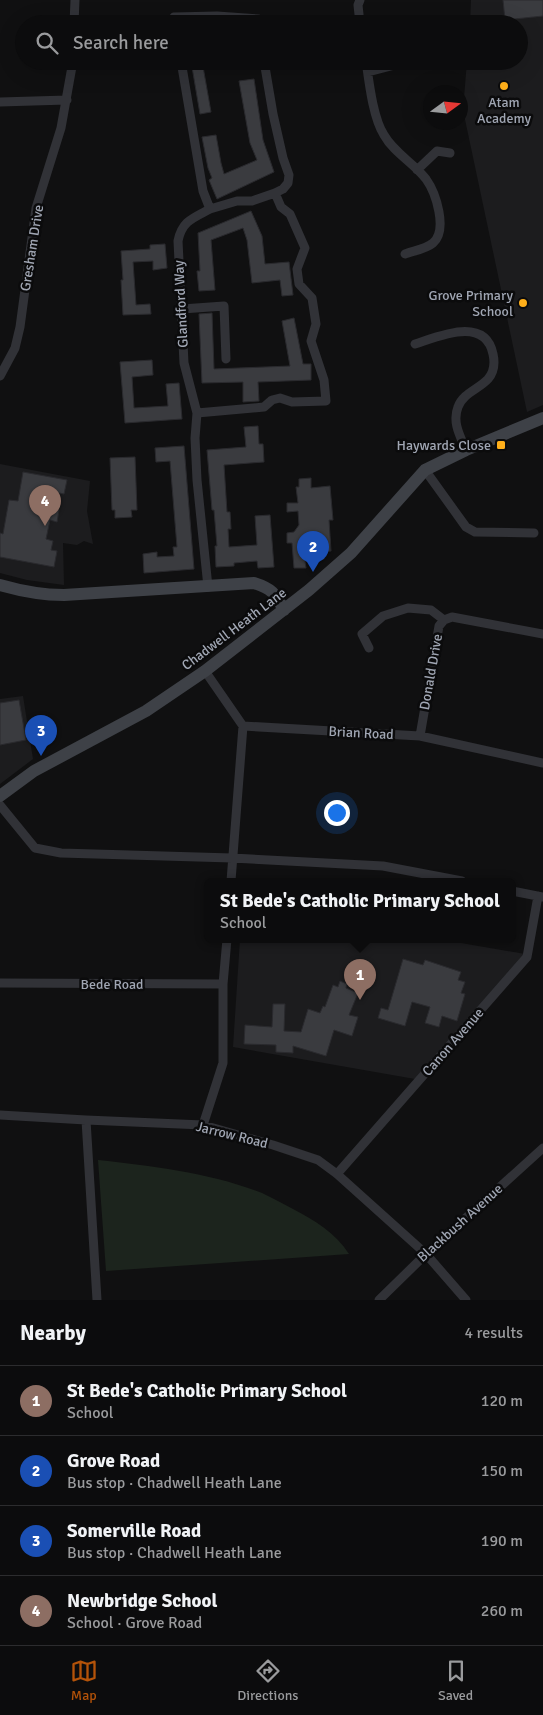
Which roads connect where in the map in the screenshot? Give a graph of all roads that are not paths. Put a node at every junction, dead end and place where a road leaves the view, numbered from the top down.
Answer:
1 (75, 0) edge
2 (360, 0) edge
3 (74, 15) edge
4 (359, 15) edge
5 (72, 70) edge
6 (183, 70) edge
7 (266, 70) edge
8 (376, 70) edge
9 (368, 72) joint
10 (67, 100) junction
11 (0, 102) edge
12 (450, 153) dead end
13 (417, 170) junction
14 (275, 192) junction
15 (210, 209) junction
16 (405, 254) dead end
17 (182, 309) junction
18 (415, 344) dead end
19 (226, 359) dead end
20 (0, 376) edge
21 (198, 413) junction
22 (543, 418) edge
23 (466, 450) junction
24 (425, 470) junction
25 (534, 533) dead end
26 (0, 585) edge
27 (208, 587) junction
28 (284, 610) junction
29 (444, 620) junction
30 (543, 634) edge
31 (369, 648) dead end
32 (205, 671) junction
33 (243, 726) junction
34 (420, 736) junction
35 (543, 763) edge
36 (0, 796) edge
37 (0, 804) edge
38 (232, 858) junction
39 (231, 878) edge
40 (446, 878) edge
41 (516, 892) edge
42 (541, 896) edge
43 (227, 943) edge
44 (0, 983) edge
45 (223, 984) junction
46 (0, 1115) edge
47 (86, 1120) junction
48 (203, 1125) junction
49 (543, 1148) edge
50 (337, 1174) junction
51 (426, 1254) junction
52 (97, 1300) edge
53 (379, 1300) edge
54 (466, 1300) edge

1 - 3 street
2 - 4 street
5 - 10 street, Gresham Drive
6 - 15 street
7 - 14 street, Glandford Way
8 - 9 street
9 - 13 street
10 - 11 street
10 - 20 street, Gresham Drive
12 - 13 street
13 - 16 street
14 - 15 street, Glandford Way
14 - 21 street
15 - 17 street, Glandford Way
17 - 19 street
17 - 21 street, Glandford Way
18 - 23 street
21 - 27 street
22 - 23 street, Chadwell Heath Lane
23 - 24 street, Chadwell Heath Lane
24 - 25 street
24 - 28 street, Chadwell Heath Lane
26 - 27 street
27 - 28 street
28 - 32 street, Chadwell Heath Lane
29 - 30 street, Donald Drive
29 - 31 street
29 - 34 street, Donald Drive
32 - 33 street
32 - 36 street, Chadwell Heath Lane
33 - 34 street, Brian Road
33 - 38 street
34 - 35 street, Brian Road
37 - 38 street
38 - 39 street
38 - 40 street
41 - 42 street
42 - 50 street, Canon Avenue
43 - 45 street
44 - 45 street, Bede Road
45 - 48 street
46 - 47 street, Jarrow Road
47 - 48 street, Jarrow Road
47 - 52 street
48 - 50 street, Jarrow Road
49 - 51 street, Blackbush Avenue
50 - 51 street, Jarrow Road
51 - 53 street, Blackbush Avenue
51 - 54 street, Jarrow Road

